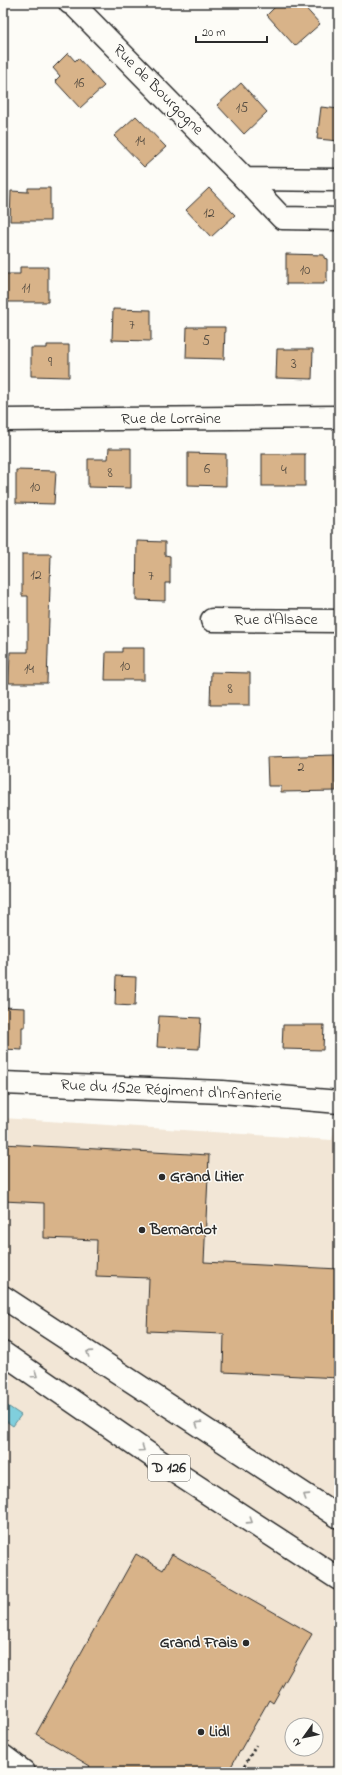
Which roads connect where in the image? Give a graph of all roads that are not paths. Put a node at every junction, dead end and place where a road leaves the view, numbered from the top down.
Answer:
1 (70, 3) edge
2 (245, 179) junction
3 (339, 180) edge
4 (339, 219) edge
5 (339, 417) edge
6 (3, 420) edge
7 (212, 620) dead end
8 (339, 621) edge
9 (3, 1083) edge
10 (339, 1102) edge
11 (3, 1297) edge
12 (3, 1353) edge
13 (339, 1517) edge
14 (339, 1579) edge
15 (3, 1756) edge
16 (24, 1772) edge

1 - 2 street, Rue de Bourgogne
2 - 3 street
2 - 4 street, Rue de Bourgogne
5 - 6 street, Rue de Lorraine
7 - 8 street, Rue d'Alsace
9 - 10 street, Rue du 152e Régiment d'Infanterie
13 -> 11 street
12 -> 14 street, D 126
15 - 16 street

